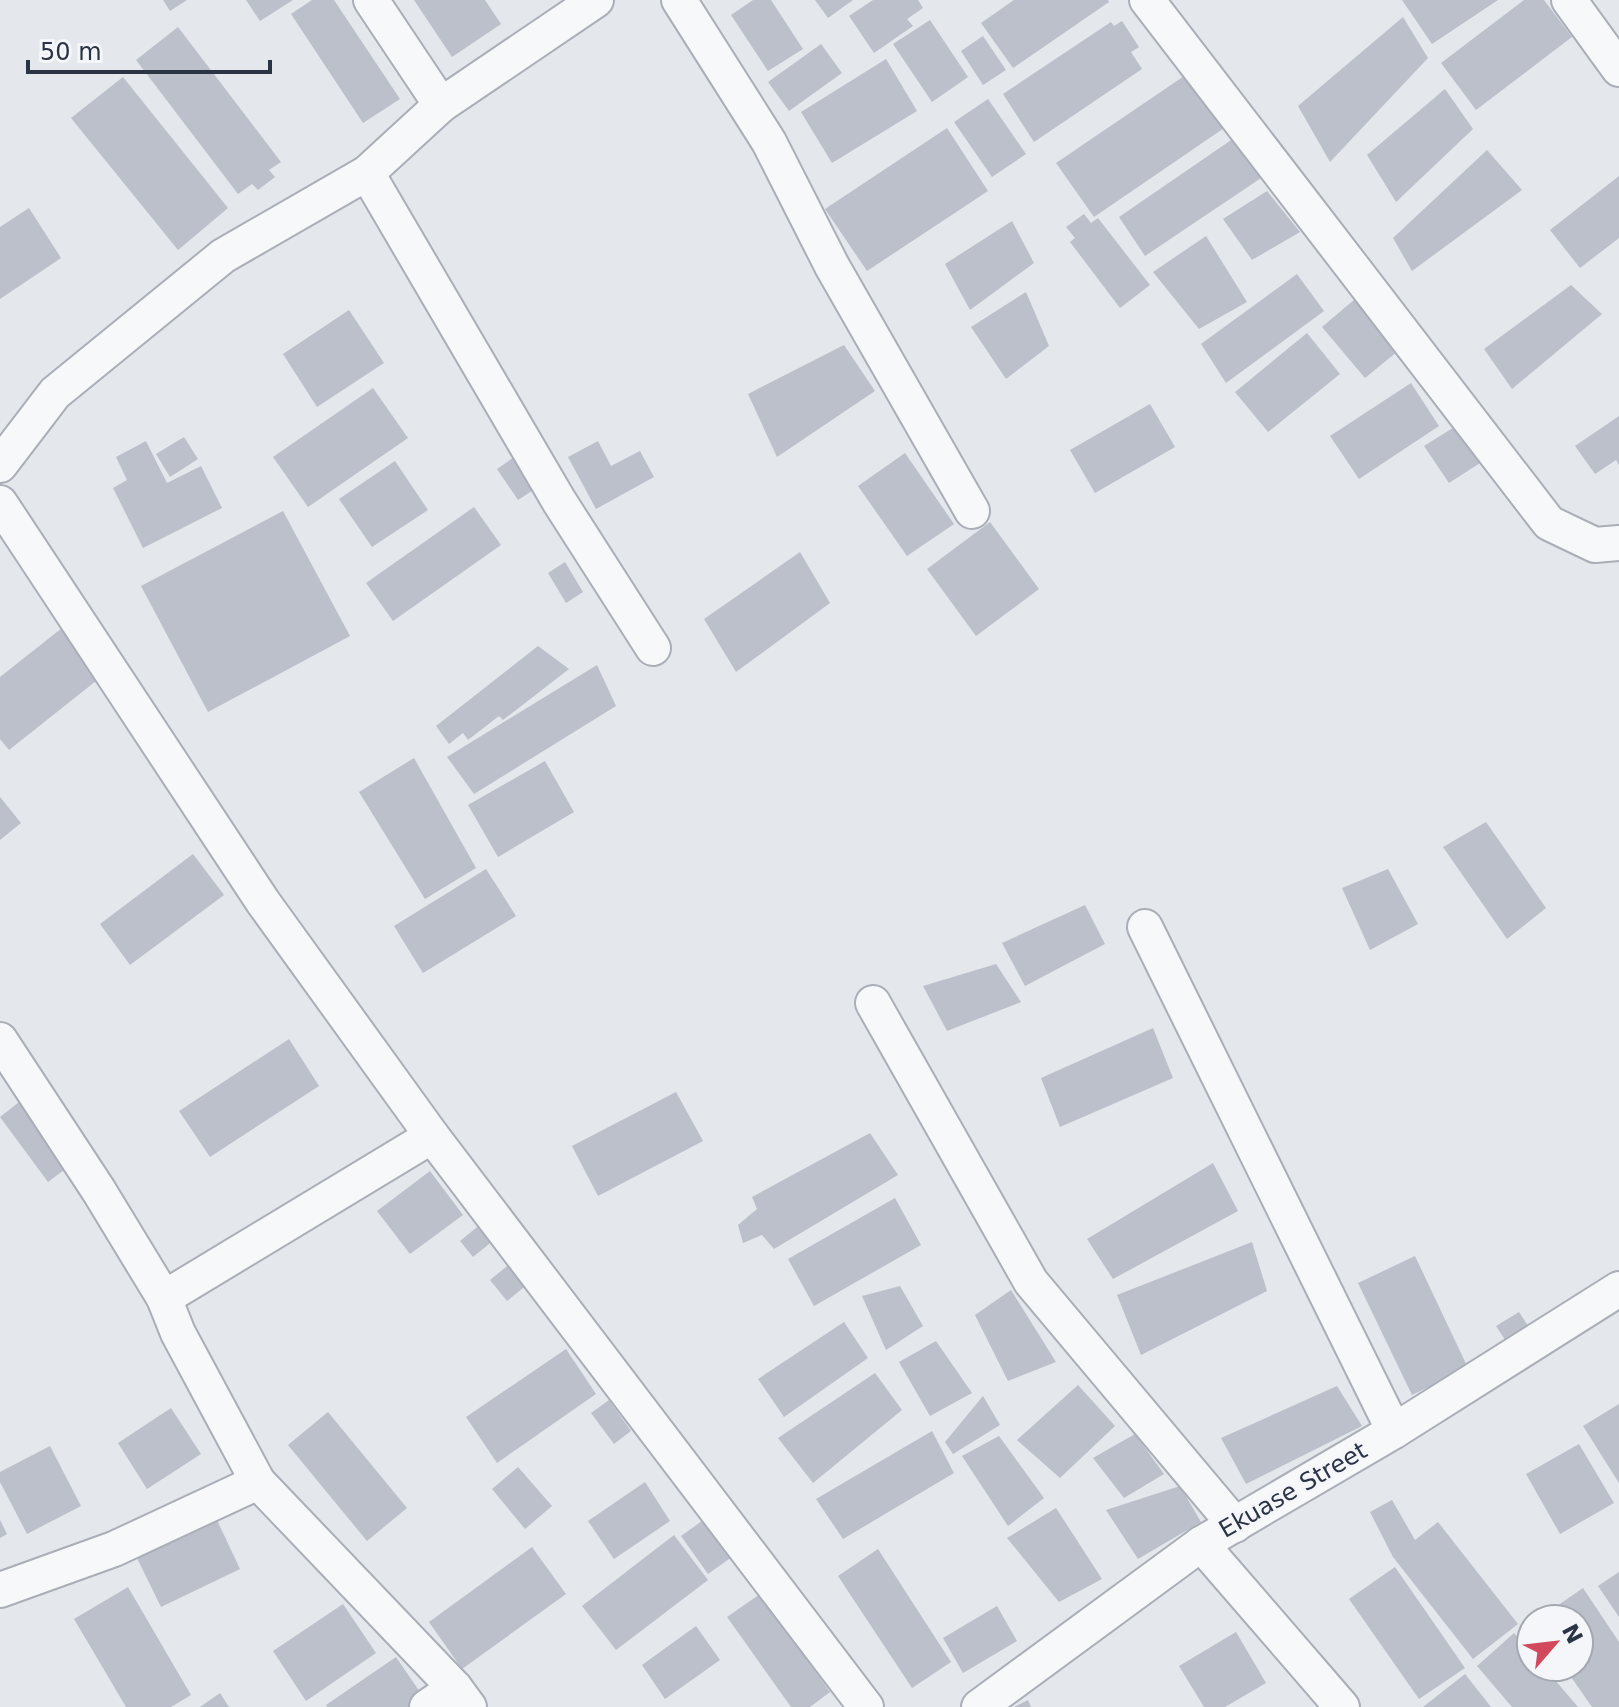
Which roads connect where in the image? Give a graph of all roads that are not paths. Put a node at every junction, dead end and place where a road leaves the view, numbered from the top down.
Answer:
1 (371, 0) edge
2 (596, 0) edge
3 (679, 0) edge
4 (1147, 0) edge
5 (1569, 0) edge
6 (1619, 69) edge
7 (441, 105) junction
8 (367, 173) junction
9 (0, 465) edge
10 (0, 503) edge
11 (972, 511) dead end
12 (1619, 543) edge
13 (653, 648) dead end
14 (1145, 927) dead end
15 (873, 1003) dead end
16 (0, 1040) edge
17 (432, 1136) junction
18 (1619, 1289) edge
19 (164, 1298) junction
20 (1394, 1431) junction
21 (258, 1482) junction
22 (1235, 1525) junction
23 (1201, 1544) junction
24 (0, 1590) edge
25 (451, 1701) edge
26 (866, 1707) edge
27 (979, 1707) edge
28 (1342, 1707) edge

1 - 7 street
2 - 7 street
3 - 11 street
4 - 12 street
5 - 6 street
7 - 8 street
8 - 9 street
8 - 13 street
10 - 17 street
14 - 20 street
15 - 22 street
16 - 19 street
17 - 19 street
17 - 26 street
18 - 20 street, Ekuase Street
19 - 21 street
20 - 22 street, Ekuase Street
21 - 24 street
21 - 25 street
22 - 23 street, Ekuase Street
23 - 27 street, Ekuase Street
23 - 28 street

